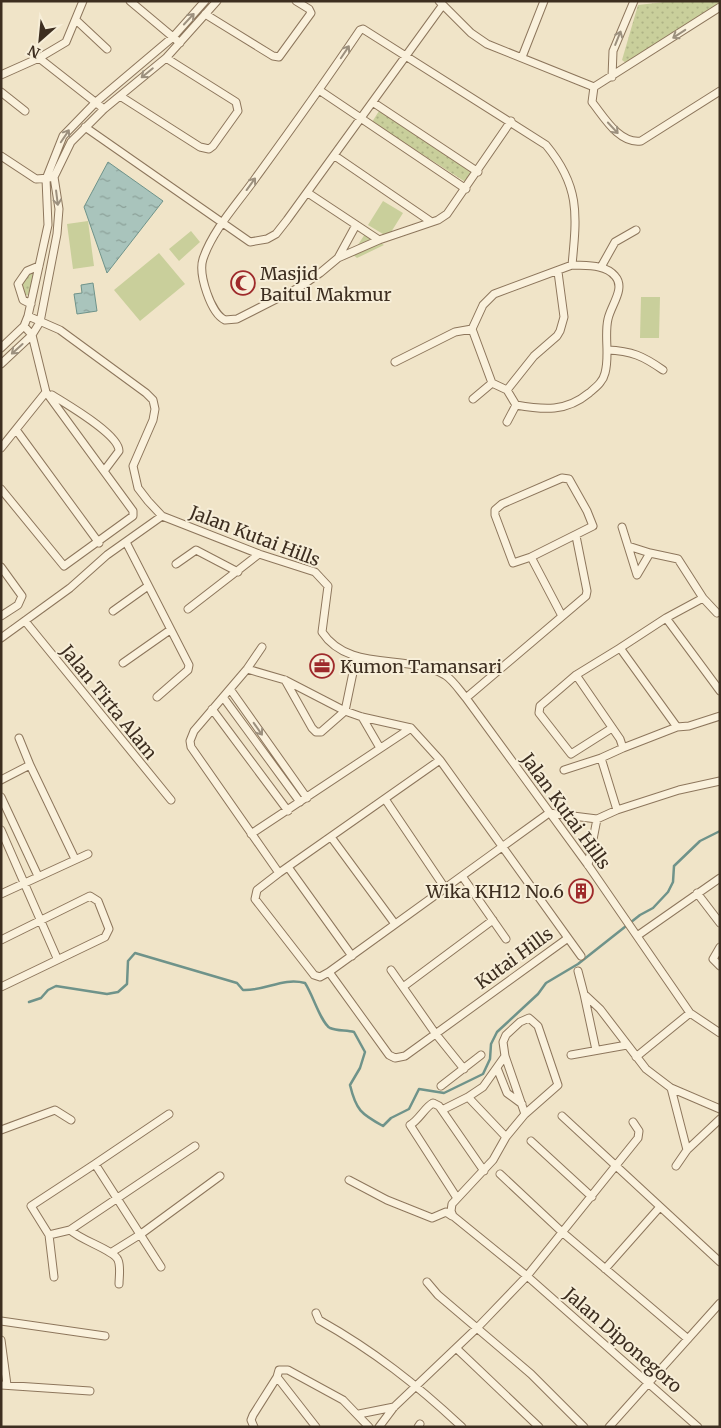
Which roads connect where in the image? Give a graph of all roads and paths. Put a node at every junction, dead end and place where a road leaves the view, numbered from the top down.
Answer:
1 (83, 1) edge
2 (130, 1) edge
3 (205, 1) edge
4 (217, 1) edge
5 (296, 1) edge
6 (544, 1) edge
7 (634, 1) edge
8 (440, 4) edge
9 (720, 7) edge
10 (205, 14) junction
11 (76, 20) junction
12 (173, 37) junction
13 (180, 44) junction
14 (107, 49) dead end
15 (404, 55) junction
16 (522, 56) junction
17 (39, 58) junction
18 (166, 58) junction
19 (1, 75) edge
20 (612, 77) junction
21 (594, 87) junction
22 (320, 90) junction
23 (720, 90) edge
24 (1, 92) edge
25 (120, 96) junction
26 (96, 102) junction
27 (374, 103) junction
28 (104, 109) junction
29 (25, 111) dead end
30 (362, 119) junction
31 (511, 121) junction
32 (85, 127) junction
33 (335, 156) junction
34 (2, 158) edge
35 (478, 172) junction
36 (54, 177) junction
37 (46, 179) junction
38 (466, 188) junction
39 (308, 193) junction
40 (430, 221) junction
41 (223, 224) junction
42 (356, 225) junction
43 (636, 230) dead end
44 (379, 240) junction
45 (338, 258) junction
46 (572, 265) junction
47 (39, 266) junction
48 (601, 267) junction
49 (558, 272) junction
50 (32, 304) junction
51 (28, 316) junction
52 (40, 322) junction
53 (24, 326) junction
54 (472, 329) junction
55 (32, 335) junction
56 (1, 348) edge
57 (607, 350) junction
58 (395, 362) dead end
59 (1, 364) edge
60 (663, 370) dead end
61 (492, 383) junction
62 (507, 390) junction
63 (46, 392) junction
64 (473, 399) dead end
65 (516, 405) junction
66 (508, 422) dead end
67 (17, 431) junction
68 (1, 448) edge
69 (104, 471) junction
70 (1, 489) edge
71 (162, 516) junction
72 (622, 527) dead end
73 (576, 536) junction
74 (99, 542) junction
75 (126, 542) junction
76 (628, 546) junction
77 (650, 553) junction
78 (259, 554) junction
79 (531, 557) junction
80 (176, 564) dead end
81 (1, 567) edge
82 (238, 572) junction
83 (148, 586) junction
84 (703, 598) junction
85 (188, 609) dead end
86 (113, 611) dead end
87 (719, 614) edge
88 (1, 616) edge
89 (562, 616) junction
90 (666, 618) junction
91 (24, 622) junction
92 (170, 630) junction
93 (1, 638) edge
94 (262, 647) dead end
95 (620, 648) junction
96 (356, 658) junction
97 (123, 663) dead end
98 (247, 669) junction
99 (576, 675) junction
100 (285, 680) junction
101 (230, 689) junction
102 (720, 691) edge
103 (157, 697) dead end
104 (223, 697) junction
105 (466, 698) junction
106 (212, 709) junction
107 (345, 711) junction
108 (720, 716) edge
109 (362, 717) junction
110 (677, 727) junction
111 (411, 728) junction
112 (612, 728) junction
113 (19, 738) dead end
114 (380, 748) junction
115 (623, 748) junction
116 (572, 754) junction
117 (600, 758) junction
118 (440, 760) junction
119 (579, 764) junction
120 (30, 766) junction
121 (564, 770) dead end
122 (1, 780) edge
123 (720, 781) edge
124 (1, 797) edge
125 (307, 798) junction
126 (385, 799) junction
127 (171, 800) dead end
128 (300, 802) junction
129 (617, 810) junction
130 (288, 811) junction
131 (549, 813) junction
132 (597, 819) junction
133 (1, 830) edge
134 (251, 834) junction
135 (331, 837) junction
136 (502, 847) junction
137 (88, 854) dead end
138 (75, 859) junction
139 (588, 865) junction
140 (288, 867) junction
141 (280, 873) junction
142 (38, 876) junction
143 (462, 876) junction
144 (720, 878) edge
145 (26, 883) junction
146 (445, 888) junction
147 (697, 893) junction
148 (1, 894) edge
149 (493, 920) junction
150 (40, 922) junction
151 (720, 923) edge
152 (395, 924) junction
153 (634, 934) junction
154 (568, 938) junction
155 (506, 939) dead end
156 (1, 940) edge
157 (720, 947) edge
158 (352, 956) junction
159 (581, 956) dead end
160 (57, 958) junction
161 (720, 966) edge
162 (390, 970) dead end
163 (578, 971) dead end
164 (329, 972) junction
165 (1, 987) edge
166 (403, 987) junction
167 (584, 994) junction
168 (690, 1013) junction
169 (435, 1033) junction
170 (720, 1033) edge
171 (627, 1045) junction
172 (596, 1050) junction
173 (481, 1055) dead end
174 (571, 1055) dead end
175 (505, 1056) junction
176 (636, 1057) junction
177 (496, 1068) junction
178 (464, 1069) junction
179 (441, 1086) dead end
180 (671, 1088) junction
181 (468, 1097) junction
182 (522, 1104) junction
183 (720, 1109) edge
184 (442, 1110) junction
185 (169, 1114) dead end
186 (525, 1114) junction
187 (562, 1116) dead end
188 (720, 1118) edge
189 (71, 1120) dead end
190 (633, 1122) dead end
191 (1, 1130) edge
192 (506, 1137) junction
193 (531, 1141) dead end
194 (195, 1146) dead end
195 (687, 1150) junction
196 (95, 1164) junction
197 (616, 1166) junction
198 (676, 1166) dead end
199 (484, 1171) junction
200 (500, 1174) dead end
201 (220, 1176) dead end
202 (349, 1180) dead end
203 (592, 1196) junction
204 (117, 1197) junction
205 (457, 1198) junction
206 (659, 1208) junction
207 (453, 1216) junction
208 (70, 1230) junction
209 (562, 1232) junction
210 (141, 1234) junction
211 (49, 1235) junction
212 (112, 1252) junction
213 (720, 1262) edge
214 (160, 1267) dead end
215 (605, 1268) junction
216 (527, 1276) junction
217 (54, 1277) dead end
218 (427, 1282) dead end
219 (119, 1284) dead end
220 (720, 1303) edge
221 (316, 1313) dead end
222 (1, 1321) edge
223 (478, 1328) junction
224 (105, 1336) dead end
225 (688, 1339) junction
226 (1, 1340) edge
227 (456, 1348) junction
228 (276, 1377) junction
229 (648, 1383) junction
230 (4, 1385) edge
231 (418, 1385) junction
232 (90, 1391) dead end
233 (394, 1407) junction
234 (359, 1414) junction
235 (254, 1427) edge
236 (316, 1427) edge
237 (369, 1427) edge
238 (379, 1427) edge
239 (462, 1427) edge
240 (539, 1427) edge
241 (584, 1427) edge
242 (609, 1427) edge
243 (698, 1427) edge

1 - 11 street
2 - 12 street
12 -> 3 street
4 - 10 street
5 - 10 street
6 - 16 street
20 -> 7 street
8 - 15 street
8 - 16 street
9 -> 20 street
10 - 13 street
11 - 14 street
11 - 17 street
12 - 13 street
12 - 26 street
13 - 18 street
22 -> 15 street
15 - 27 street
15 - 31 street
16 - 21 street
17 - 19 street
17 - 26 street
18 -> 25 street
18 - 25 street
20 - 21 street
21 -> 23 street
22 - 30 street
41 -> 22 street
24 - 29 street
25 - 28 street
26 - 28 street
37 -> 26 street
27 - 30 street
27 - 35 street
28 - 32 street
30 - 33 street
30 - 38 street
31 - 35 street
31 - 46 street
32 - 36 street
32 - 41 street
33 - 39 street
33 - 40 street
34 - 37 street
35 - 38 street
36 - 37 street
36 -> 52 street
37 - 47 street
38 - 40 street
39 - 41 street
39 - 42 street
40 - 44 street
41 - 45 street
42 - 44 street
42 - 45 street
43 - 48 street
44 - 45 street
46 - 48 street
46 - 49 street
47 - 50 street
47 - 50 street
48 - 57 street
49 - 54 street
49 - 62 street
50 - 51 street
51 - 52 street
51 - 53 street
52 - 55 street
52 - 71 street, Jalan Kutai Hills
53 - 55 street
53 - 56 street
54 - 58 street
54 - 61 street
55 -> 59 street
55 - 63 street
57 - 60 street
57 - 65 street
61 - 62 street
61 - 64 street
62 - 65 street
63 - 67 street
63 - 69 street
63 - 69 street
65 - 66 street
67 - 68 street
67 - 74 street
69 - 74 street
70 - 74 street
71 - 75 street
71 - 78 street, Jalan Kutai Hills
72 - 76 street
73 - 79 street
73 - 79 street
73 - 89 street
75 - 83 street
75 - 91 street
76 - 77 street
76 - 77 street
77 - 84 street
78 - 82 street
78 - 96 street, Jalan Kutai Hills
79 - 89 street
80 - 82 street
81 - 88 street
82 - 85 street
83 - 86 street
83 - 92 street
84 - 87 street
84 - 90 street
89 - 105 street
90 - 95 street
90 - 102 street
91 - 93 street
91 - 127 street, Jalan Tirta Alam
92 - 97 street
92 - 103 street
94 - 98 street
95 - 99 street
95 - 110 street
96 - 105 street, Jalan Kutai Hills
96 - 107 street
98 - 100 street
98 - 101 street
99 - 112 street
99 - 116 street
100 - 107 street
100 - 107 street
101 - 104 street
101 -> 125 street
104 - 106 street
104 - 128 street
105 - 131 street, Jalan Kutai Hills
106 - 130 street
106 - 134 street
107 - 109 street
108 - 110 street
109 - 111 street
109 - 114 street
110 - 115 street
111 - 114 street
111 - 118 street, Kutai Hills
112 - 115 street
112 - 116 street
113 - 120 street
114 - 125 street
115 - 117 street
116 - 119 street
117 - 119 street
117 - 129 street
118 - 126 street
118 - 136 street, Kutai Hills
119 - 121 street
120 - 122 street
120 - 138 street
123 - 129 street
124 - 142 street
125 - 128 street
126 - 135 street
126 - 146 street
128 - 130 street
129 - 132 street
130 - 134 street
131 - 132 street
131 - 136 street
131 - 139 street, Jalan Kutai Hills
132 - 139 street
133 - 145 street
134 - 141 street
135 - 140 street
135 - 152 street
136 - 143 street
136 - 154 street, Kutai Hills
137 - 138 street
138 - 142 street
139 - 153 street, Jalan Kutai Hills
140 - 141 street
140 - 158 street
141 - 164 street
142 - 145 street
143 - 146 street
143 - 149 street
144 - 147 street
145 - 148 street
145 - 150 street
146 - 152 street
147 - 151 street
147 - 153 street
149 - 155 street
149 - 166 street
150 - 156 street
150 - 160 street
150 - 160 street
152 - 158 street
153 - 168 street
154 - 159 street
154 - 169 street, Kutai Hills
157 - 161 street
158 - 164 street
160 - 165 street
162 - 166 street
163 - 167 street
164 - 169 street, Kutai Hills
166 - 169 street
167 - 171 street
167 - 172 street
168 - 170 street
168 - 176 street
169 - 178 street
171 - 172 street
171 - 176 street
172 - 174 street
173 - 178 street
175 - 177 street
175 - 182 street
175 - 186 street
176 - 180 street
177 - 181 street
177 - 182 street
178 - 179 street
180 - 183 street
180 - 195 street
181 - 184 street
181 - 192 street
182 - 186 street
184 - 199 street
184 - 205 street
185 - 196 street
186 - 192 street
187 - 197 street
188 - 195 street
189 - 191 street
190 - 197 street
192 - 199 street
193 - 203 street
194 - 204 street
195 - 198 street
196 - 204 street
196 - 211 street
197 - 203 street
197 - 206 street
199 - 205 street
200 - 209 street
201 - 210 street
202 - 207 street
203 - 209 street
204 - 208 street
204 - 210 street
205 - 207 street
206 - 213 street
206 - 215 street
207 - 216 street, Jalan Diponegoro
208 - 211 street
208 - 212 street
209 - 215 street
209 - 216 street
210 - 212 street
210 - 214 street
211 - 217 street
212 - 219 street
215 - 225 street
216 - 223 street
216 - 229 street, Jalan Diponegoro
218 - 223 street
220 - 225 street
221 - 231 street
222 - 224 street
223 - 227 street
223 - 241 street
225 - 229 street
226 - 230 street
227 - 231 street
227 - 240 street
228 - 234 street
228 - 235 street
228 - 236 street
229 - 242 street
229 - 243 street, Jalan Diponegoro
230 - 232 street
231 - 233 street
231 - 239 street
233 - 234 street
233 - 238 street
234 - 237 street

